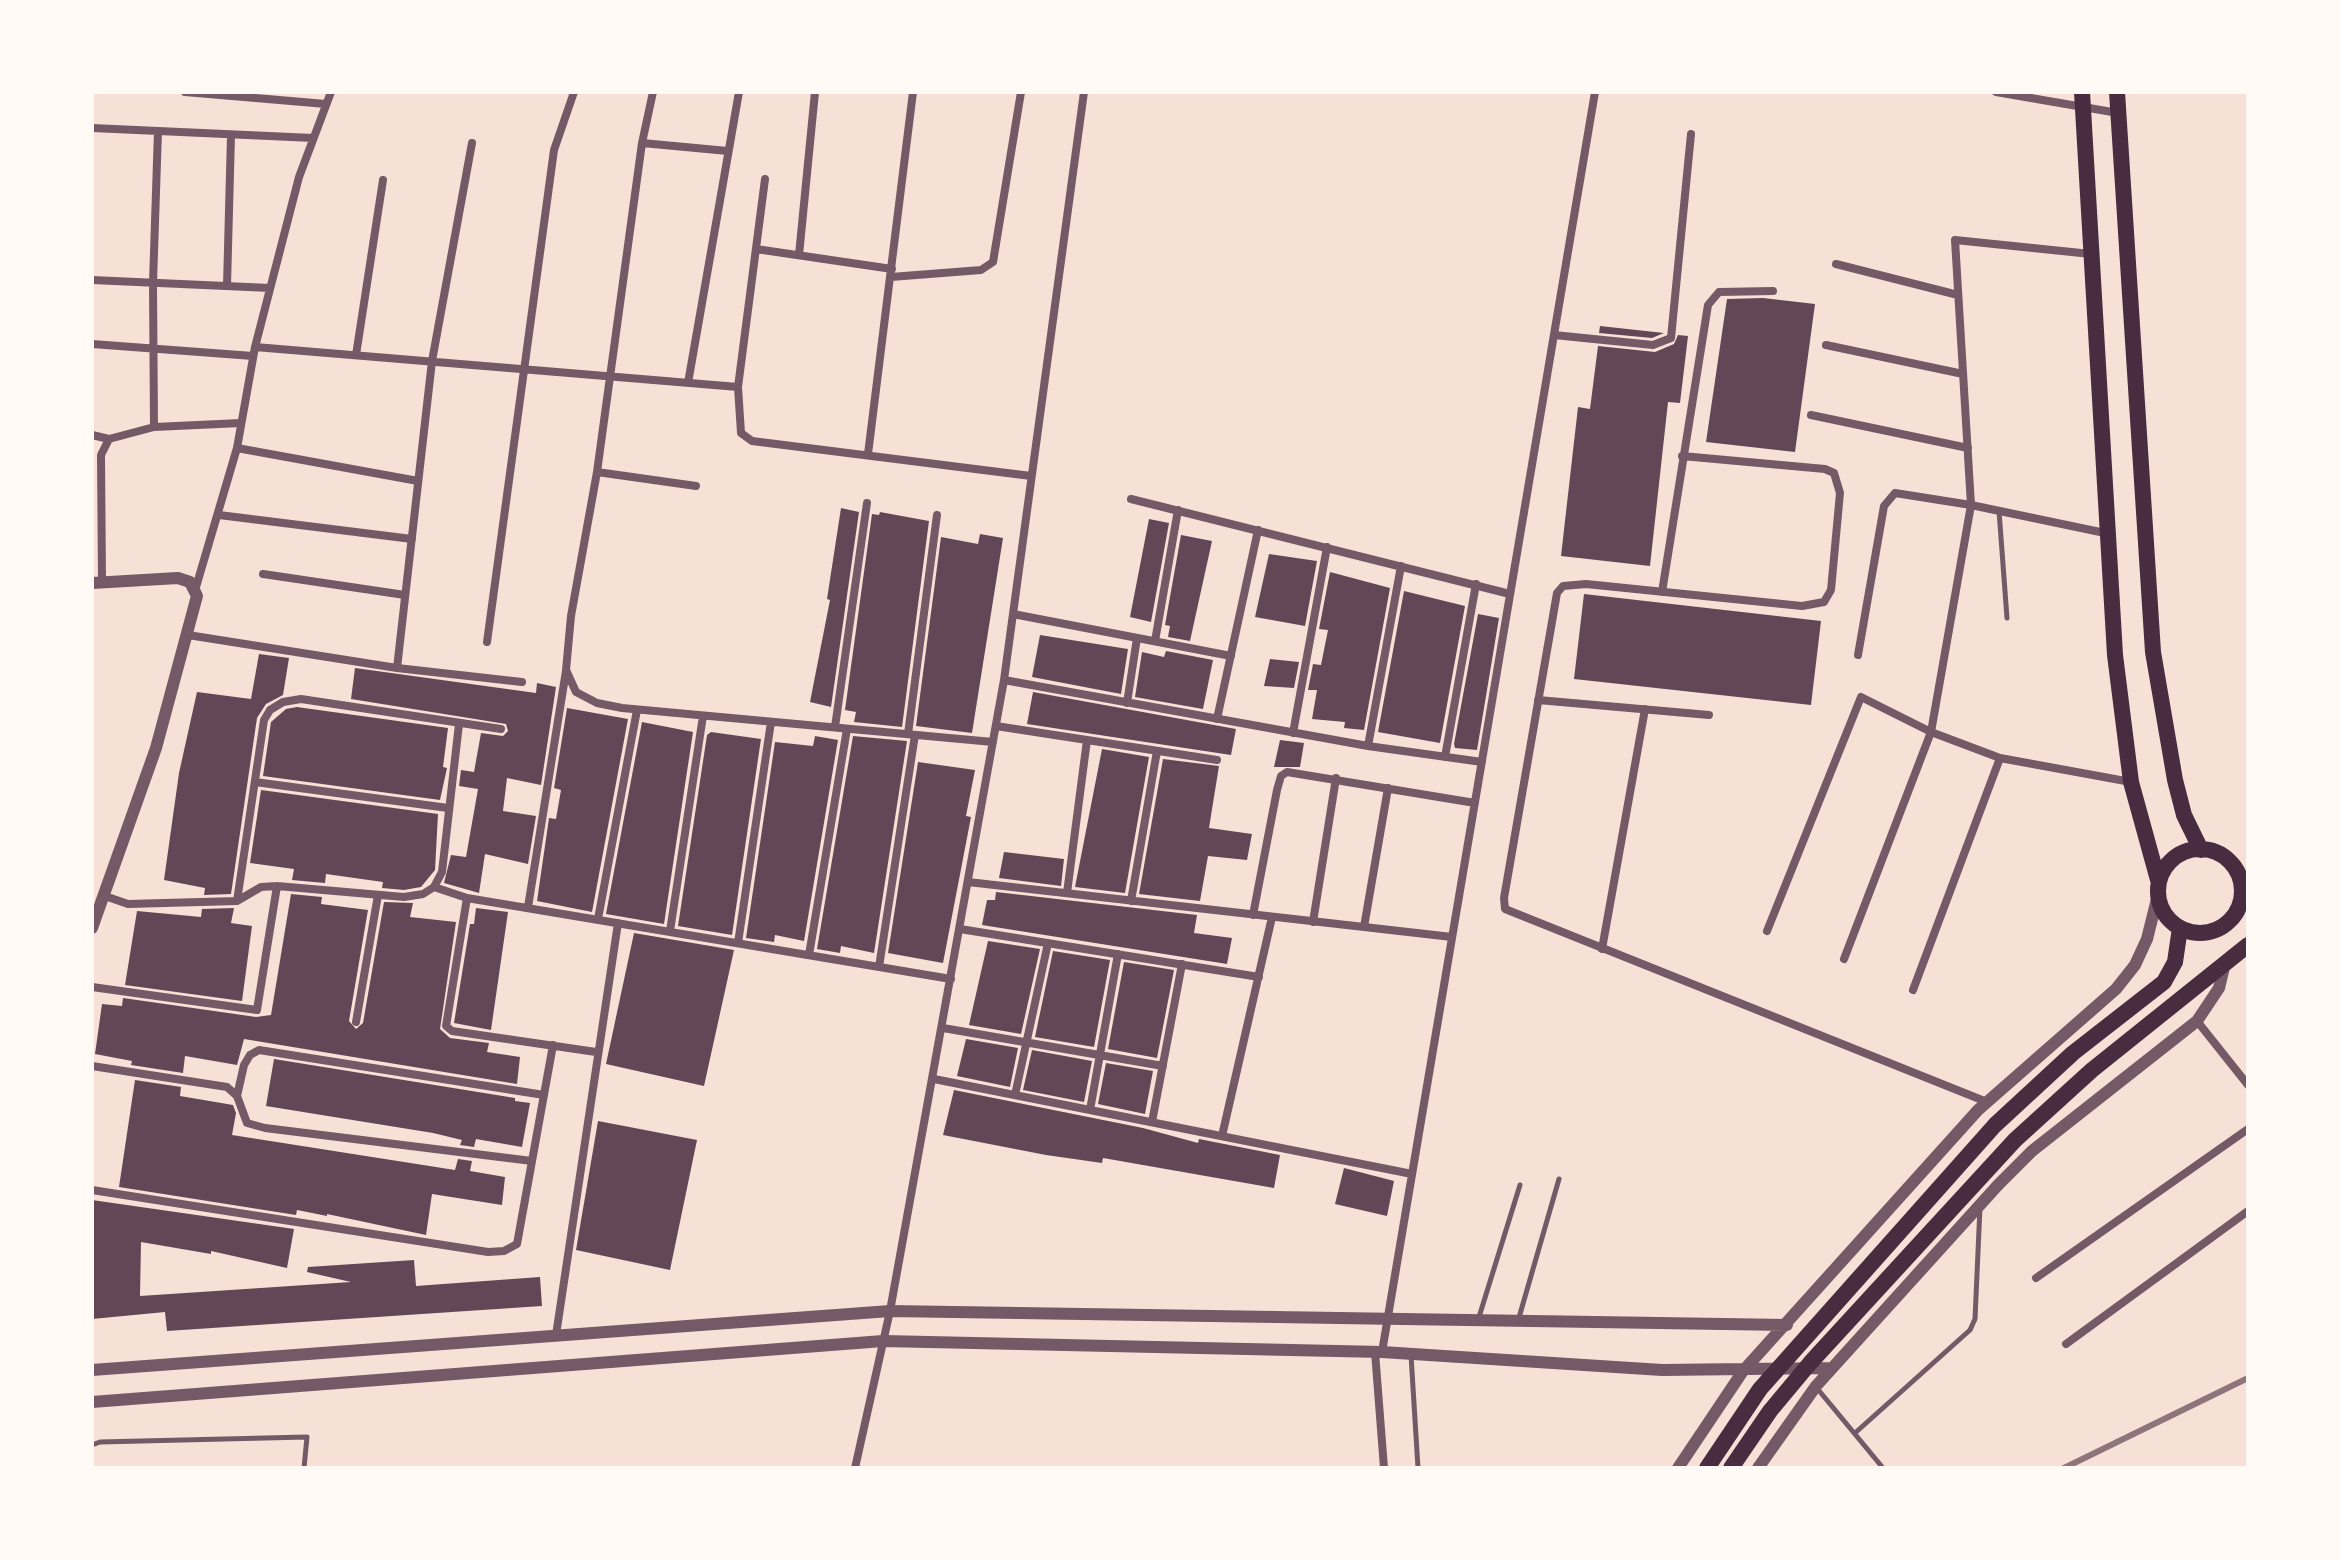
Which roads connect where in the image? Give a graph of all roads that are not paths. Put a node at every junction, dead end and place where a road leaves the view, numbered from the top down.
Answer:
1 (185, 92) edge
2 (331, 92) edge
3 (574, 92) edge
4 (653, 92) edge
5 (739, 92) edge
6 (815, 92) edge
7 (913, 92) edge
8 (1021, 92) edge
9 (1084, 92) edge
10 (1595, 92) edge
11 (1996, 92) edge
12 (2082, 92) edge
13 (2117, 92) edge
14 (206, 93) edge
15 (292, 97) edge
16 (326, 104) junction
17 (2083, 110) junction
18 (2119, 114) junction
19 (92, 128) edge
20 (158, 131) junction
21 (1691, 134) dead end
22 (231, 135) junction
23 (313, 138) junction
24 (472, 143) dead end
25 (642, 143) junction
26 (728, 151) junction
27 (765, 179) dead end
28 (383, 180) dead end
29 (756, 249) junction
30 (2093, 254) junction
31 (799, 255) junction
32 (1836, 264) dead end
33 (891, 273) junction
34 (92, 280) edge
35 (153, 283) junction
36 (227, 286) junction
37 (270, 288) junction
38 (1773, 291) dead end
39 (1958, 295) junction
40 (1554, 335) junction
41 (92, 344) edge
42 (1826, 345) dead end
43 (156, 349) junction
44 (254, 352) junction
45 (356, 355) junction
46 (432, 361) junction
47 (525, 369) junction
48 (1963, 374) junction
49 (609, 376) junction
50 (688, 383) junction
51 (738, 387) junction
52 (1811, 415) dead end
53 (241, 423) junction
54 (154, 427) junction
55 (92, 435) edge
56 (109, 439) junction
57 (237, 448) junction
58 (1968, 448) junction
59 (868, 454) junction
60 (1682, 456) junction
61 (597, 472) junction
62 (1031, 476) junction
63 (418, 481) junction
64 (696, 486) dead end
65 (1131, 499) dead end
66 (867, 503) dead end
67 (1971, 505) junction
68 (1178, 510) junction
69 (1999, 511) junction
70 (219, 515) junction
71 (937, 515) dead end
72 (1258, 530) junction
73 (2105, 533) junction
74 (412, 539) junction
75 (1327, 547) junction
76 (1401, 566) junction
77 (263, 574) dead end
78 (97, 582) edge
79 (1476, 584) junction
80 (196, 587) junction
81 (1662, 592) junction
82 (1510, 594) junction
83 (405, 595) junction
84 (1013, 614) junction
85 (2007, 618) dead end
86 (188, 635) junction
87 (1137, 638) junction
88 (1155, 641) junction
89 (487, 642) dead end
90 (1858, 655) dead end
91 (1231, 656) junction
92 (397, 668) junction
93 (566, 670) junction
94 (1004, 680) junction
95 (522, 682) dead end
96 (1538, 700) junction
97 (1127, 703) junction
98 (1645, 709) junction
99 (637, 710) junction
100 (1709, 715) dead end
101 (703, 716) junction
102 (1217, 719) junction
103 (771, 722) junction
104 (459, 724) junction
105 (996, 726) junction
106 (835, 727) junction
107 (501, 729) dead end
108 (847, 729) junction
109 (1931, 732) junction
110 (1293, 733) junction
111 (911, 734) junction
112 (1087, 740) junction
113 (993, 742) junction
114 (1368, 746) junction
115 (1157, 751) junction
116 (1445, 757) junction
117 (2000, 758) junction
118 (1217, 760) dead end
119 (1482, 762) junction
120 (1336, 778) junction
121 (255, 782) junction
122 (2131, 782) junction
123 (1388, 788) junction
124 (1475, 803) junction
125 (448, 808) junction
126 (2201, 850) junction
127 (968, 882) junction
128 (277, 886) junction
129 (434, 887) junction
130 (2158, 887) junction
131 (1067, 893) junction
132 (378, 895) junction
133 (98, 897) edge
134 (467, 898) junction
135 (2244, 900) edge
136 (237, 901) junction
137 (1131, 901) junction
138 (528, 907) junction
139 (1253, 915) junction
140 (1272, 917) junction
141 (598, 919) junction
142 (1313, 922) junction
143 (618, 923) junction
144 (1364, 927) junction
145 (92, 928) edge
146 (2180, 928) junction
147 (960, 929) junction
148 (670, 931) junction
149 (1767, 931) dead end
150 (1452, 937) junction
151 (738, 943) junction
152 (1048, 943) junction
153 (2248, 945) edge
154 (1602, 949) junction
155 (1118, 954) junction
156 (809, 955) junction
157 (1844, 959) dead end
158 (2225, 963) junction
159 (1182, 964) junction
160 (879, 967) junction
161 (1259, 977) junction
162 (951, 979) junction
163 (92, 987) edge
164 (1913, 990) dead end
165 (2197, 1021) junction
166 (356, 1022) dead end
167 (943, 1028) junction
168 (1026, 1042) junction
169 (553, 1045) junction
170 (596, 1052) junction
171 (1100, 1055) junction
172 (92, 1066) edge
173 (1163, 1066) junction
174 (934, 1079) junction
175 (2248, 1085) edge
176 (544, 1095) junction
177 (1015, 1095) junction
178 (237, 1096) junction
179 (1987, 1102) junction
180 (1090, 1110) junction
181 (1152, 1122) junction
182 (2248, 1129) edge
183 (1222, 1136) junction
184 (532, 1161) junction
185 (1412, 1174) junction
186 (1559, 1179) dead end
187 (1520, 1185) dead end
188 (92, 1190) edge
189 (1980, 1204) junction
190 (2248, 1211) edge
191 (2036, 1278) dead end
192 (890, 1311) junction
193 (1388, 1319) junction
194 (1478, 1321) junction
195 (1517, 1322) junction
196 (1787, 1325) junction
197 (556, 1335) junction
198 (883, 1341) junction
199 (2066, 1344) dead end
200 (1379, 1352) junction
201 (1411, 1354) junction
202 (1832, 1368) junction
203 (92, 1370) edge
204 (1743, 1371) junction
205 (1816, 1386) junction
206 (92, 1402) edge
207 (1855, 1433) junction
208 (92, 1445) edge
209 (304, 1468) edge
210 (855, 1468) edge
211 (1384, 1468) edge
212 (1418, 1468) edge
213 (1678, 1468) edge
214 (1707, 1468) edge
215 (1731, 1468) edge
216 (1758, 1468) edge
217 (1883, 1468) edge

1 - 14 street
2 - 16 street
3 - 47 street
4 - 25 street
5 - 26 street
6 - 31 street
7 - 33 street
8 - 33 street
9 - 62 street
10 - 40 street
11 - 17 street
12 - 17 main road
13 - 18 main road
14 - 15 street
15 - 16 street
16 - 23 street
17 - 18 street
17 - 30 main road
18 - 126 main road
19 - 20 street
20 - 22 street
20 - 35 street
21 - 40 street
22 - 23 street
22 - 36 street
23 - 37 street
24 - 46 street
25 - 26 street
25 - 49 street
26 - 50 street
27 - 29 street
28 - 45 street
29 - 31 street
29 - 51 street
30 - 39 street
30 - 73 main road
31 - 33 street
32 - 39 street
33 - 59 street
34 - 35 street
35 - 36 street
35 - 43 street
36 - 37 street
37 - 44 street
38 - 60 street
39 - 48 street
40 - 82 street
41 - 43 street
42 - 48 street
43 - 44 street
43 - 54 street
44 - 45 street
44 - 53 street
45 - 46 street
46 - 47 street
46 - 63 street
47 - 49 street
47 - 89 street
48 - 58 street
49 - 50 street
49 - 61 street
50 - 51 street
51 - 59 street
52 - 58 street
53 - 54 street
53 - 57 street
54 - 56 street
55 - 56 street
56 - 78 street
57 - 63 street
57 - 70 street
58 - 67 street
59 - 62 street
60 - 81 street
60 - 81 street
61 - 64 street
61 - 93 street
62 - 84 street
63 - 74 street
65 - 68 street
66 - 106 street
67 - 69 street
67 - 90 street
67 - 109 street
68 - 72 street
68 - 88 street
69 - 73 street
69 - 85 lane
70 - 74 street
70 - 80 street
71 - 111 street
72 - 75 street
72 - 91 street
73 - 122 main road
74 - 83 street
75 - 76 street
75 - 110 street
76 - 79 street
76 - 114 street
77 - 83 street
78 - 80 street
79 - 82 street
79 - 116 street
80 - 86 street
81 - 96 street
82 - 119 street
83 - 92 street
84 - 87 street
84 - 94 street
86 - 92 street
86 - 133 street
87 - 88 street
87 - 97 street
88 - 91 street
91 - 102 street
92 - 95 street
93 - 99 street
93 - 138 street
94 - 97 street
94 - 105 street
96 - 98 street
96 - 154 street
97 - 102 street
98 - 100 street
98 - 154 street
99 - 101 street
99 - 141 street
101 - 103 street
101 - 148 street
102 - 110 street
103 - 106 street
103 - 151 street
104 - 107 street
104 - 121 street
104 - 125 street
105 - 112 street
105 - 113 street
106 - 108 street
108 - 111 street
108 - 156 street
109 - 117 street
109 - 149 street
109 - 157 street
110 - 114 street
111 - 113 street
111 - 160 street
112 - 115 street
112 - 131 street
113 - 127 street
114 - 116 street
115 - 118 street
115 - 137 street
116 - 119 street
117 - 122 street
117 - 164 street
119 - 124 street
120 - 123 street
120 - 139 street
120 - 142 street
121 - 125 street
121 - 136 street
122 - 130 main road
123 - 124 street
123 - 144 street
124 - 150 street
125 - 129 street
126 - 130 main road
126 - 135 main road
127 - 131 street
127 - 147 street
128 - 132 street
128 - 136 street
128 - 163 street
129 - 132 street
129 - 134 street
130 - 146 main road
130 - 179 street
131 - 137 street
132 - 166 street
133 - 136 street
133 - 145 street
134 - 138 street
134 - 169 street
135 - 146 main road
137 - 139 street
138 - 141 street
139 - 140 street
140 - 142 street
140 - 161 street
141 - 143 street
142 - 144 street
143 - 148 street
143 - 170 street
144 - 150 street
146 - 214 main road
147 - 152 street
147 - 162 street
148 - 151 street
150 - 185 street
151 - 156 street
152 - 155 street
152 - 168 street
153 - 158 main road
154 - 179 street
155 - 159 street
155 - 171 street
156 - 160 street
158 - 165 street
158 - 215 main road
159 - 161 street
159 - 173 street
160 - 162 street
161 - 183 street
162 - 167 street
165 - 175 street
165 - 189 street
167 - 168 street
167 - 174 street
168 - 171 street
168 - 177 street
169 - 170 street
169 - 176 street
170 - 197 street
171 - 173 street
171 - 180 street
172 - 178 street
173 - 181 street
174 - 177 street
174 - 192 street
176 - 178 street
176 - 184 street
177 - 180 street
178 - 184 street
179 - 196 street
180 - 181 street
181 - 183 street
182 - 191 street
183 - 185 street
184 - 188 street
185 - 193 street
186 - 195 lane
187 - 194 lane
189 - 202 street
189 - 207 lane
190 - 199 street
192 - 193 street
192 - 197 street
192 - 198 street
193 - 194 street
193 - 200 street
194 - 195 street
195 - 196 street
196 - 204 street
197 - 203 street
198 - 200 street
198 - 206 street
198 - 210 street
200 - 201 street
200 - 211 street
201 - 204 street
201 - 212 lane
202 - 204 street
202 - 205 street
204 - 213 street
205 - 207 lane
205 - 216 street
207 - 217 lane
208 - 209 lane

